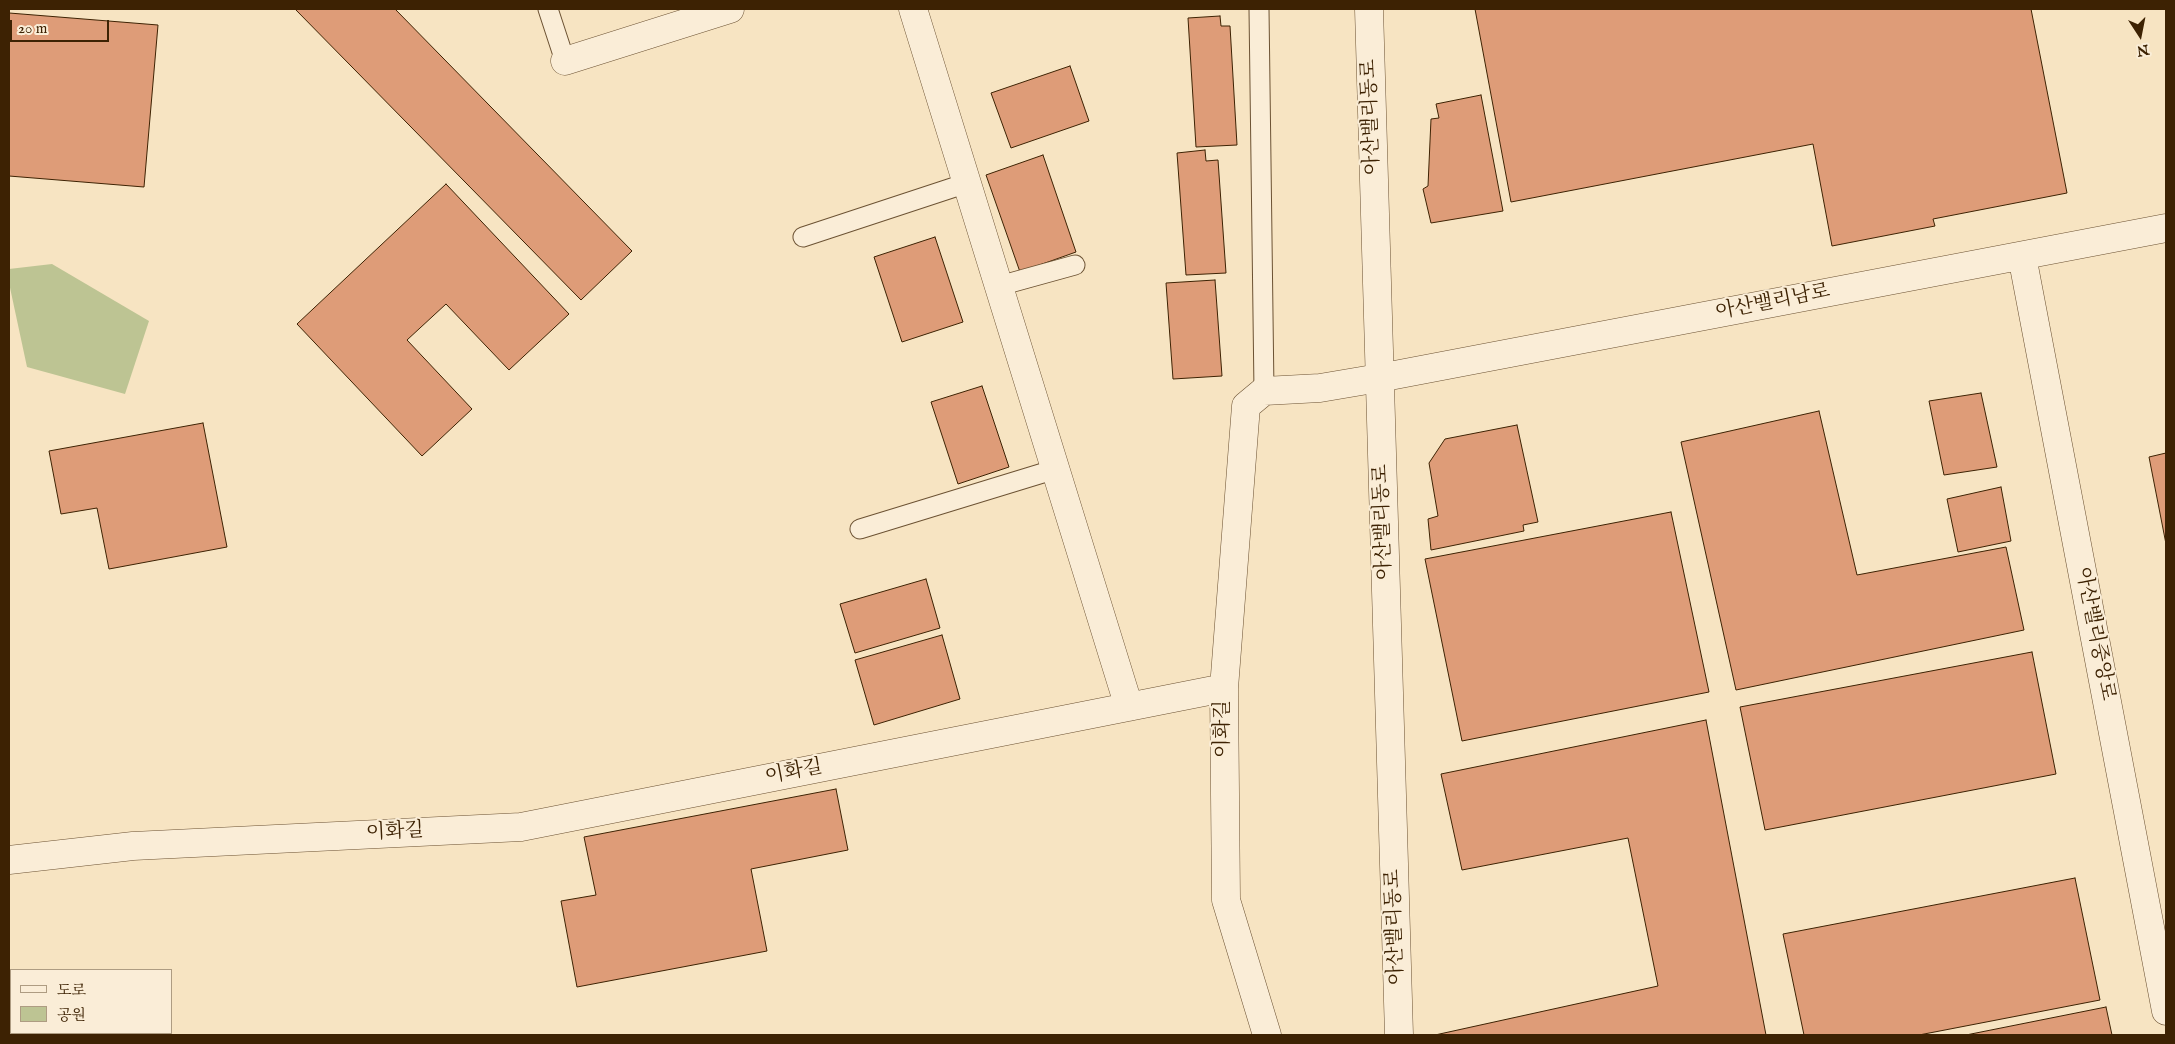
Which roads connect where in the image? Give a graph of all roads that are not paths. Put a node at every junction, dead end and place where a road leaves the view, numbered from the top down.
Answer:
1 (548, 9) edge
2 (730, 9) edge
3 (913, 9) edge
4 (1259, 9) edge
5 (1369, 9) edge
6 (565, 61) joint
7 (967, 183) junction
8 (2166, 228) edge
9 (803, 237) dead end
10 (2022, 256) junction
11 (1075, 265) dead end
12 (999, 286) junction
13 (1379, 378) junction
14 (1264, 391) junction
15 (1056, 470) junction
16 (860, 529) dead end
17 (1224, 688) junction
18 (1129, 707) junction
19 (9, 860) edge
20 (2166, 1011) edge
21 (1267, 1035) edge
22 (1399, 1035) edge

1 - 6 lane
2 - 6 street
3 - 7 street
4 - 14 lane
5 - 13 street, 아산밸리동로
7 - 9 lane
7 - 12 street
8 - 10 street, 아산밸리남로
10 - 13 street, 아산밸리남로
10 - 20 street, 아산밸리중앙로
11 - 12 lane
12 - 15 street
13 - 14 street, 아산밸리남로
13 - 22 street, 아산밸리동로
14 - 17 street
15 - 16 lane
15 - 18 street
17 - 18 street, 이화길
17 - 21 street, 이화길
18 - 19 street, 이화길

